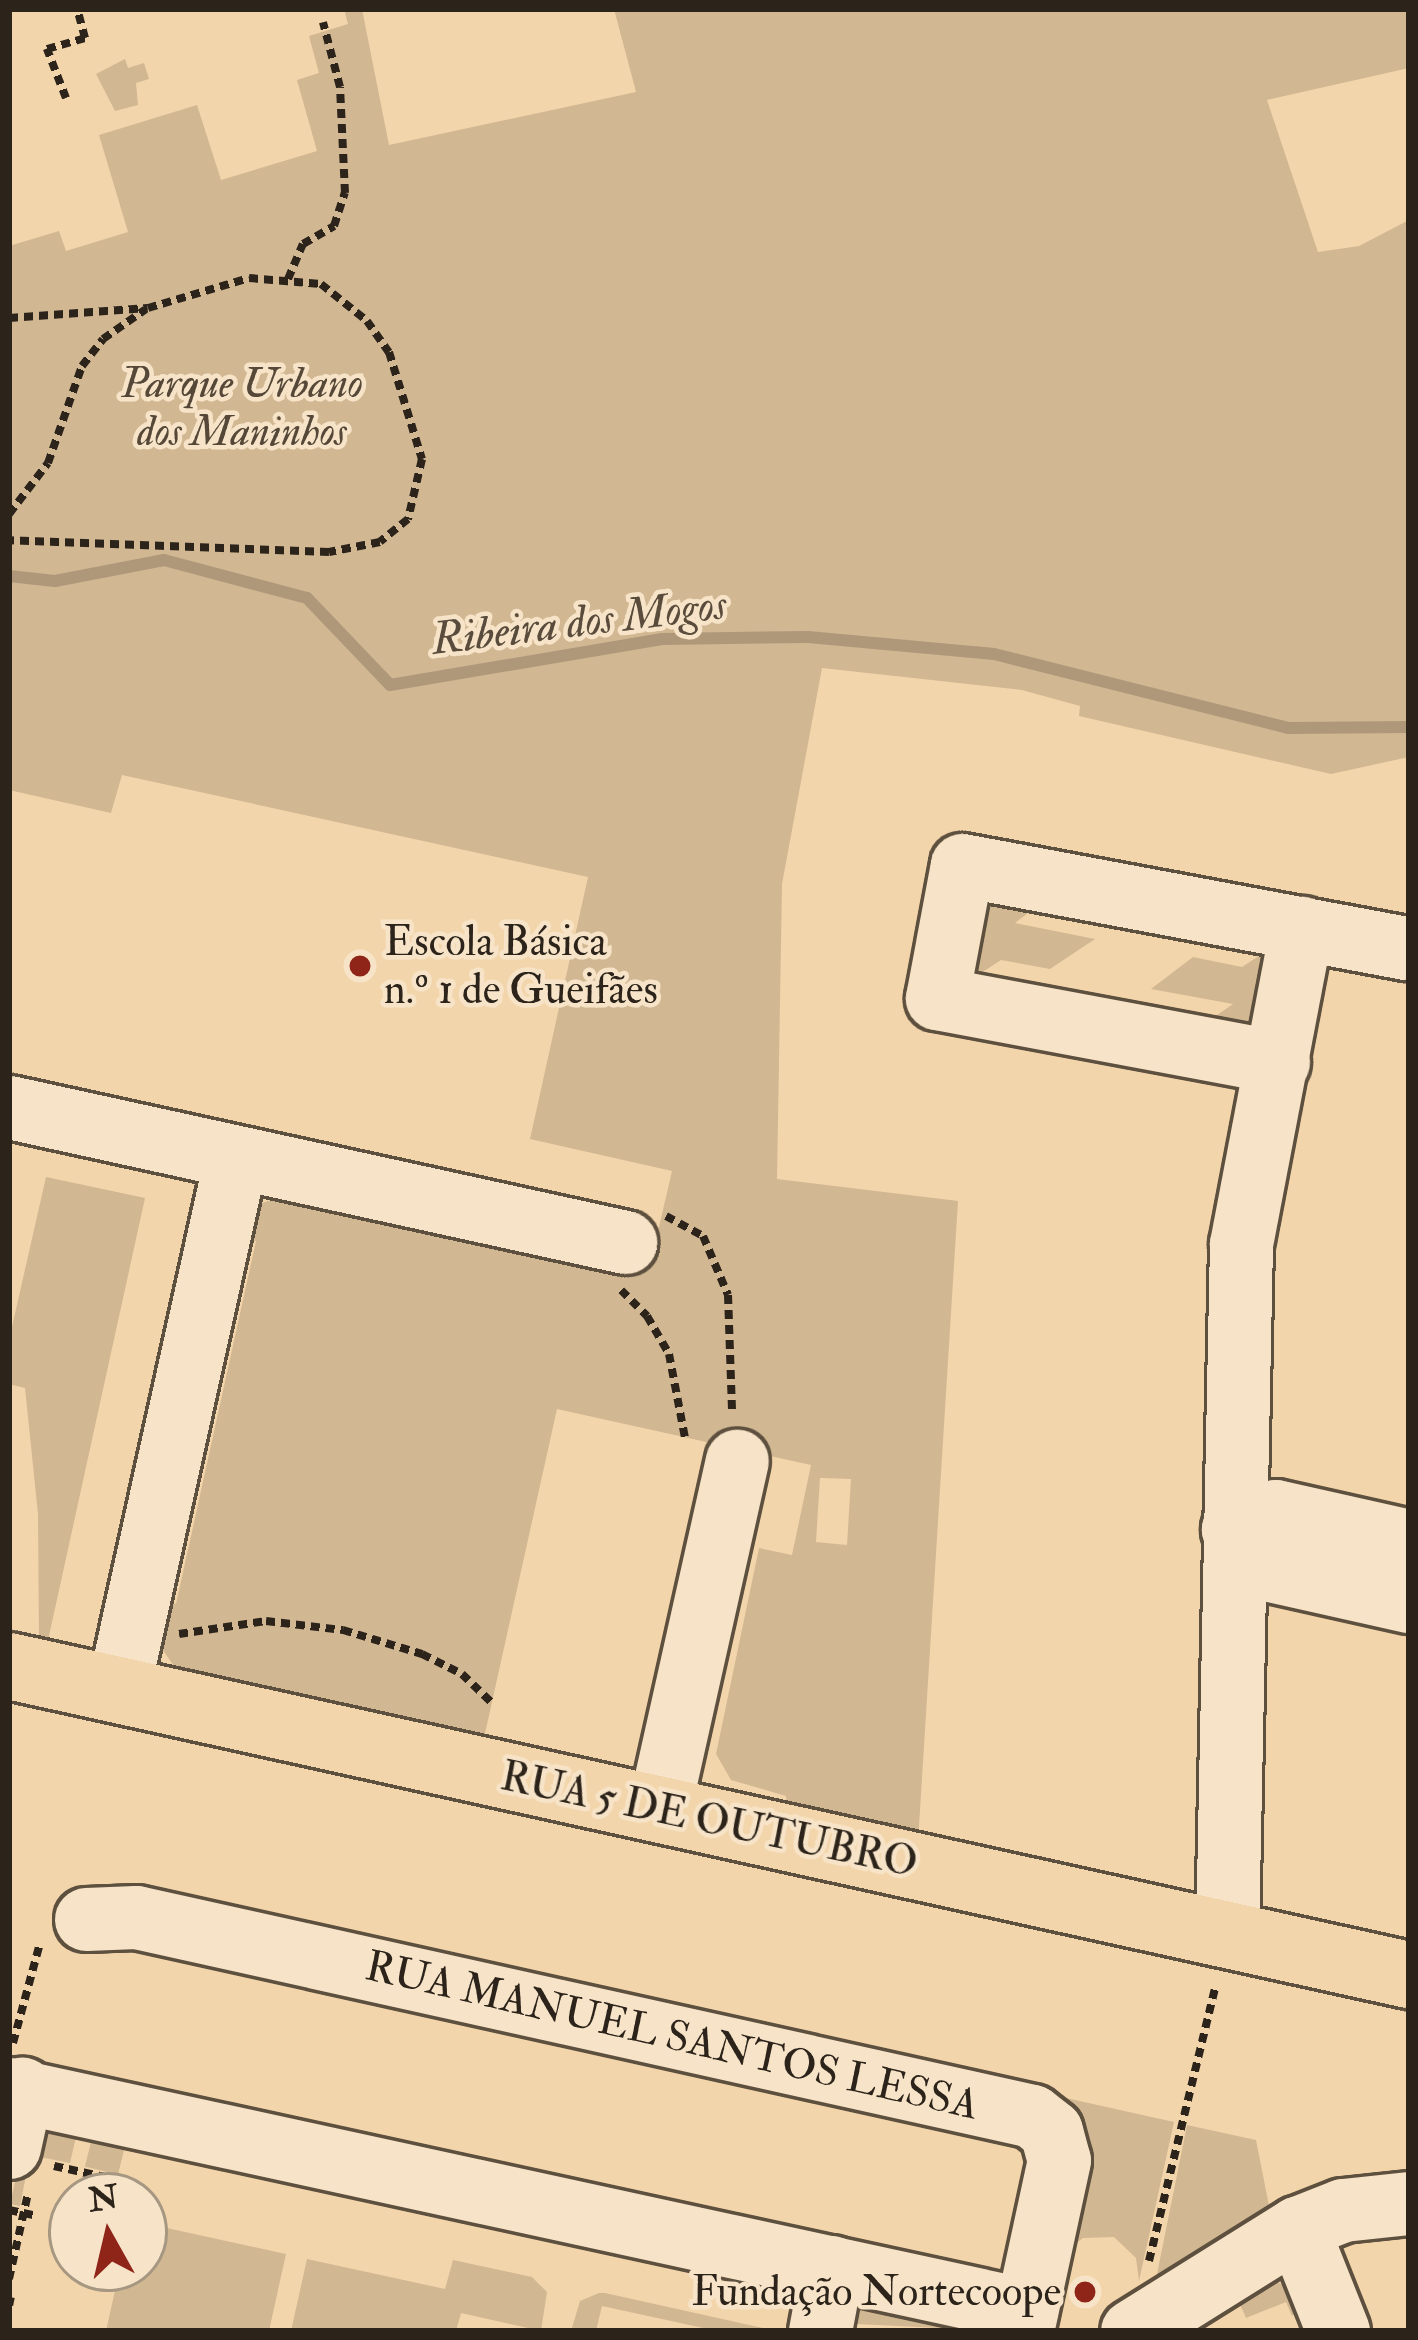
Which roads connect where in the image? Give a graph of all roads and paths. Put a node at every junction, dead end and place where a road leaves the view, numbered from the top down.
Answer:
1 (77, 9) edge
2 (322, 22) dead end
3 (66, 98) dead end
4 (287, 279) junction
5 (148, 308) junction
6 (9, 318) edge
7 (9, 514) edge
8 (9, 540) edge
9 (1301, 928) junction
10 (1409, 949) edge
11 (1277, 1062) junction
12 (9, 1107) edge
13 (236, 1157) junction
14 (628, 1245) junction
15 (711, 1449) junction
16 (1233, 1529) junction
17 (1409, 1541) edge
18 (1409, 1600) edge
19 (168, 1635) dead end
20 (9, 1666) edge
21 (118, 1690) junction
22 (492, 1703) dead end
23 (659, 1809) junction
24 (63, 1931) joint
25 (1225, 1947) junction
26 (1409, 1975) edge
27 (19, 2119) edge
28 (111, 2172) edge
29 (1409, 2203) edge
30 (9, 2210) edge
31 (28, 2214) junction
32 (1297, 2228) junction
33 (12, 2252) edge
34 (832, 2267) junction
35 (9, 2279) edge
36 (1140, 2317) edge
37 (1024, 2321) edge
38 (820, 2331) edge
39 (1338, 2331) edge

1 - 3 path
2 - 4 path
4 - 5 path
4 - 8 path
5 - 6 path
5 - 7 path
9 - 10 street
9 - 11 street
9 - 11 street
11 - 16 street
12 - 13 street
13 - 14 street
13 - 21 street
14 - 15 path
14 - 15 path
15 - 23 street
16 - 17 street
16 - 18 street
16 - 25 street
19 - 22 path
20 - 21 main road, RUA 5 DE OUTUBRO
21 - 23 main road, RUA 5 DE OUTUBRO
23 - 25 main road, RUA 5 DE OUTUBRO
24 - 27 path
24 - 37 street, RUA MANUEL SANTOS LESSA
25 - 26 main road, RUA 5 DE OUTUBRO
25 - 36 path
27 - 28 path
27 - 31 path
27 - 34 street
29 - 32 street
30 - 31 path
31 - 33 path
32 - 36 street
32 - 39 street
33 - 35 path
34 - 37 street
34 - 38 street

